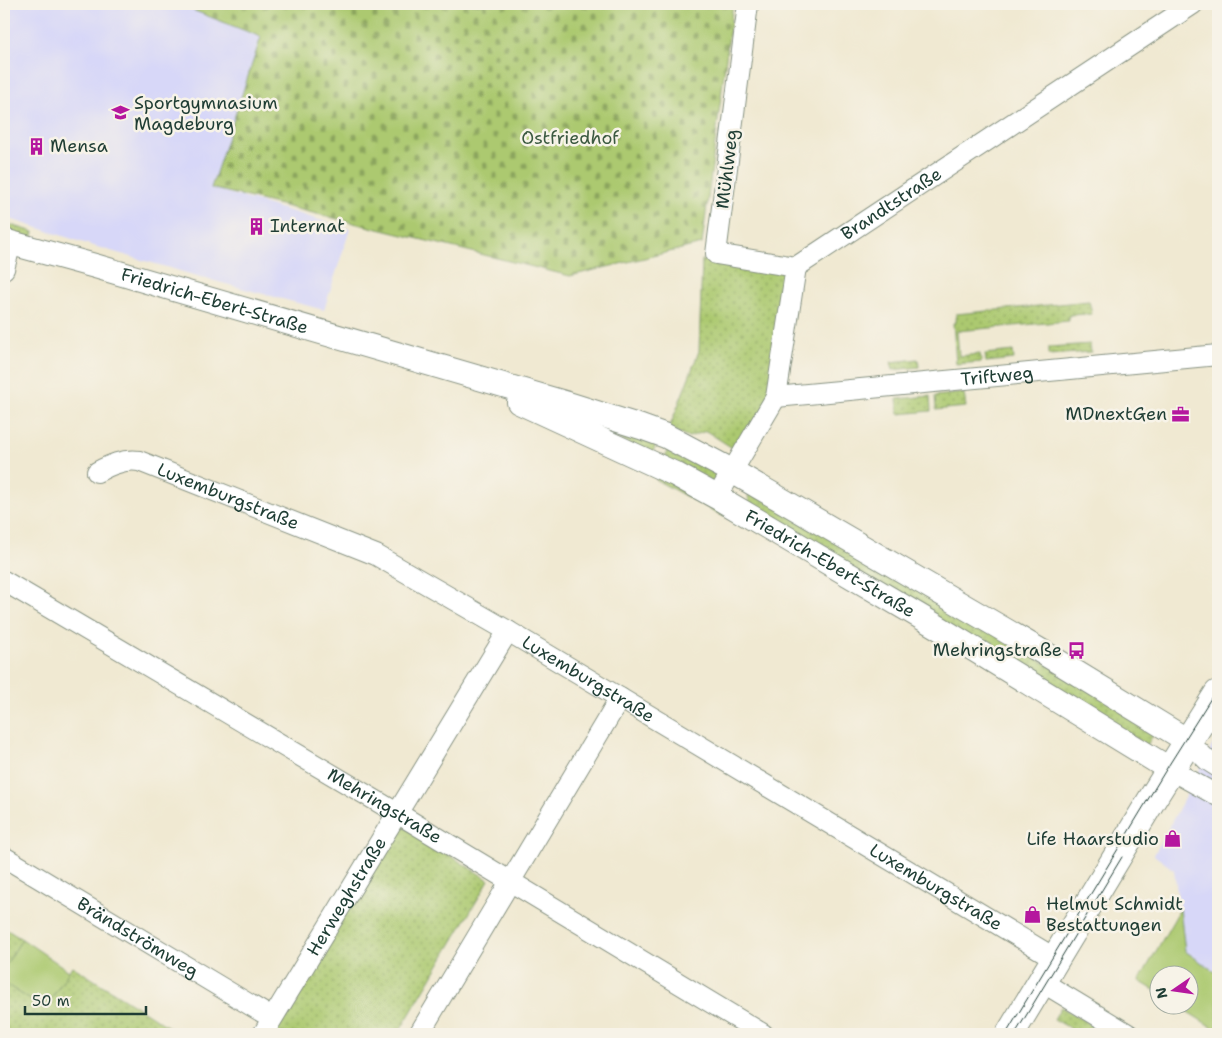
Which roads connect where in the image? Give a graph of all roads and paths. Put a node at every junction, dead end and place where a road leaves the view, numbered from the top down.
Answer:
1 (748, 4) edge
2 (1193, 4) edge
3 (7, 242) edge
4 (796, 267) junction
5 (4, 269) edge
6 (1218, 355) edge
7 (425, 364) junction
8 (776, 397) junction
9 (732, 471) junction
10 (97, 472) dead end
11 (717, 497) junction
12 (4, 581) edge
13 (508, 631) junction
14 (1218, 694) edge
15 (620, 698) junction
16 (1188, 741) junction
17 (1218, 767) edge
18 (1171, 770) junction
19 (1218, 796) edge
20 (397, 813) junction
21 (4, 857) edge
22 (510, 882) junction
23 (1049, 970) junction
24 (268, 1026) edge
25 (419, 1034) edge
26 (763, 1034) edge
27 (1010, 1034) edge
28 (1128, 1034) edge

1 - 4 street, Mühlweg
2 - 4 street, Brandtstraße
3 - 5 street
3 - 7 street, Friedrich-Ebert-Straße
4 - 8 street
6 - 8 street, Triftweg
7 - 9 street, Friedrich-Ebert-Straße
7 - 11 street, Friedrich-Ebert-Straße
8 - 9 street
9 - 11 street
9 - 16 street, Friedrich-Ebert-Straße
10 - 13 street, Luxemburgstraße
11 - 18 street, Friedrich-Ebert-Straße
12 - 20 street, Mehringstraße
13 - 15 street, Luxemburgstraße
13 - 20 street, Herweghstraße
14 - 16 main road
15 - 22 street
15 - 23 street, Luxemburgstraße
16 - 17 street, Friedrich-Ebert-Straße
16 - 18 main road
18 - 19 street, Friedrich-Ebert-Straße
18 - 23 main road
20 - 22 street, Mehringstraße
20 - 24 street, Herweghstraße
21 - 24 street, Brändströmweg
22 - 25 street
22 - 26 street, Mehringstraße
23 - 27 main road
23 - 28 street, Luxemburgstraße

